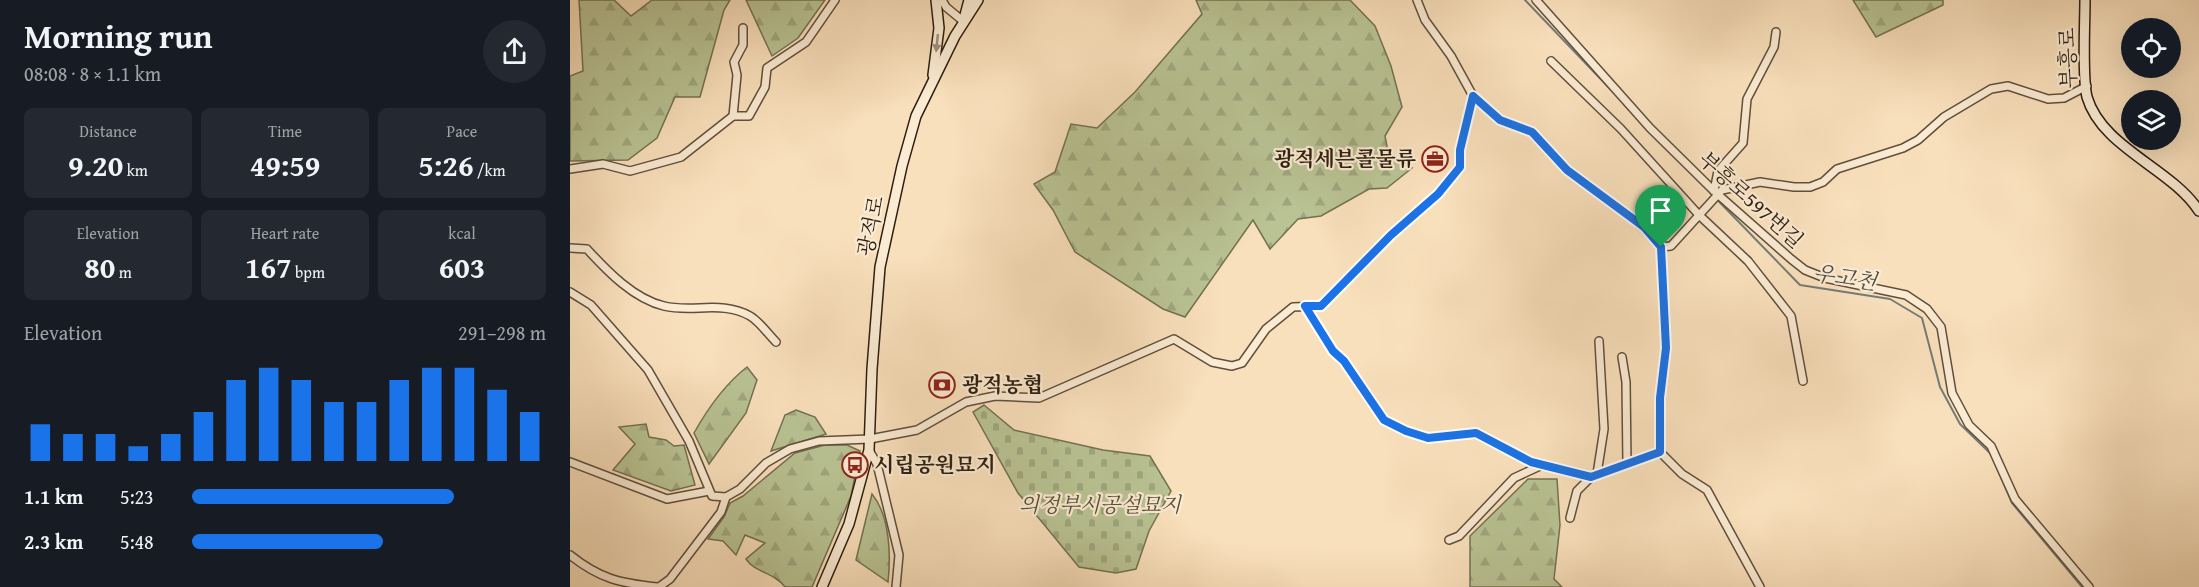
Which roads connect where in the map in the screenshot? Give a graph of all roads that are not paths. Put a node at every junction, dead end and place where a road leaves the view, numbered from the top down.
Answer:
1 (835, 0) edge
2 (936, 0) edge
3 (942, 0) edge
4 (969, 0) edge
5 (978, 0) edge
6 (1417, 0) edge
7 (1536, 0) edge
8 (2085, 0) edge
9 (963, 21) junction
10 (743, 28) dead end
11 (1776, 32) dead end
12 (1551, 61) dead end
13 (931, 85) junction
14 (2087, 86) junction
15 (1473, 96) junction
16 (733, 117) junction
17 (570, 169) edge
18 (1716, 194) junction
19 (2199, 211) edge
20 (1700, 214) junction
21 (1661, 247) junction
22 (570, 248) edge
23 (570, 292) edge
24 (1305, 306) junction
25 (1599, 341) dead end
26 (776, 342) dead end
27 (1622, 357) dead end
28 (1803, 381) dead end
29 (870, 440) junction
30 (869, 450) junction
31 (1660, 452) junction
32 (570, 462) edge
33 (1627, 464) junction
34 (1542, 465) junction
35 (1594, 476) junction
36 (709, 491) junction
37 (726, 497) junction
38 (1570, 518) dead end
39 (1449, 540) dead end
40 (570, 555) edge
41 (658, 587) edge
42 (822, 587) edge
43 (896, 587) edge
44 (1760, 587) edge
45 (2089, 587) edge

1 - 16 street
2 -> 13 main road
3 - 9 street
4 - 9 main road, 광적로
5 - 9 main road, 광적로
6 - 15 street
7 - 18 street, 부흥로597번길
8 - 14 main road, 부흥로
9 - 13 main road, 광적로
10 - 16 street
11 - 18 street
12 - 20 street
13 - 29 main road, 광적로
14 - 18 street
14 - 19 main road, 부흥로
15 - 21 street
15 - 24 street
16 - 17 street
18 - 20 street
18 - 45 street, 부흥로597번길
20 - 21 street
20 - 28 street
21 - 31 street
22 - 26 street
23 - 36 street
24 - 29 street
24 - 34 street
25 - 35 street
27 - 33 street
29 - 30 main road, 광적로
29 - 37 street
30 - 42 main road, 광적로
30 - 43 street, 광적로
31 - 33 street
31 - 44 street
32 - 36 street
33 - 35 street
34 - 35 street
34 - 39 street
35 - 38 street
36 - 37 street
37 - 41 street
40 - 41 street

